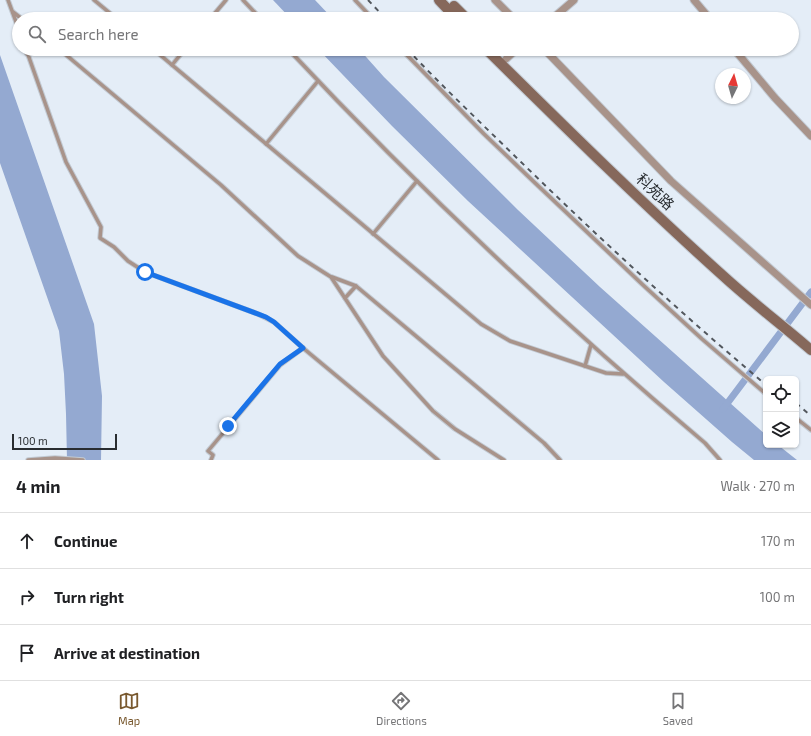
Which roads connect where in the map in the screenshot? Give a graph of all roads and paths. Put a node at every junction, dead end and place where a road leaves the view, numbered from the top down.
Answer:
1 (8, 0) edge
2 (94, 0) edge
3 (226, 0) edge
4 (243, 0) edge
5 (355, 0) edge
6 (439, 0) edge
7 (449, 0) edge
8 (495, 0) edge
9 (574, 0) edge
10 (694, 0) edge
11 (12, 11) edge
12 (109, 12) edge
13 (216, 12) edge
14 (254, 12) edge
15 (366, 12) edge
16 (450, 12) edge
17 (460, 12) edge
18 (507, 12) edge
19 (560, 12) edge
20 (704, 12) edge
21 (28, 56) edge
22 (67, 56) edge
23 (161, 56) edge
24 (179, 56) edge
25 (295, 56) edge
26 (409, 56) edge
27 (496, 56) edge
28 (501, 56) edge
29 (509, 56) edge
30 (551, 56) edge
31 (740, 56) edge
32 (504, 61) junction
33 (172, 65) junction
34 (318, 81) junction
35 (811, 136) edge
36 (266, 144) junction
37 (417, 181) junction
38 (373, 234) junction
39 (331, 277) junction
40 (356, 286) junction
41 (345, 298) junction
42 (811, 305) edge
43 (789, 327) junction
44 (811, 341) edge
45 (591, 346) junction
46 (303, 348) junction
47 (811, 350) edge
48 (585, 366) junction
49 (623, 374) junction
50 (763, 391) edge
51 (799, 420) edge
52 (811, 430) edge
53 (28, 460) edge
54 (83, 460) edge
55 (211, 460) edge
56 (438, 460) edge
57 (504, 460) edge
58 (560, 460) edge
59 (720, 460) edge

1 - 11 lane
2 - 12 lane
3 - 13 lane
4 - 14 lane
5 - 15 lane
6 - 16 street
7 - 17 street
8 - 18 street
9 - 19 street
10 - 20 street
21 - 46 lane
22 - 39 lane
23 - 33 lane
24 - 33 lane
25 - 34 lane
26 - 50 lane
27 - 32 street, 科苑路
28 - 32 street, 科苑路
29 - 32 street
30 - 42 street
31 - 35 street
32 - 43 street, 科苑路
33 - 36 lane
34 - 36 lane
34 - 37 lane
36 - 38 lane
37 - 38 lane
37 - 45 lane
38 - 48 lane
39 - 40 lane
39 - 41 lane
40 - 41 lane
40 - 58 lane
41 - 57 lane
43 - 44 street, 科苑路
43 - 47 street, 科苑路
45 - 48 lane
45 - 49 lane
46 - 55 lane
46 - 56 lane
48 - 49 lane
49 - 59 lane
51 - 52 lane
53 - 54 lane

